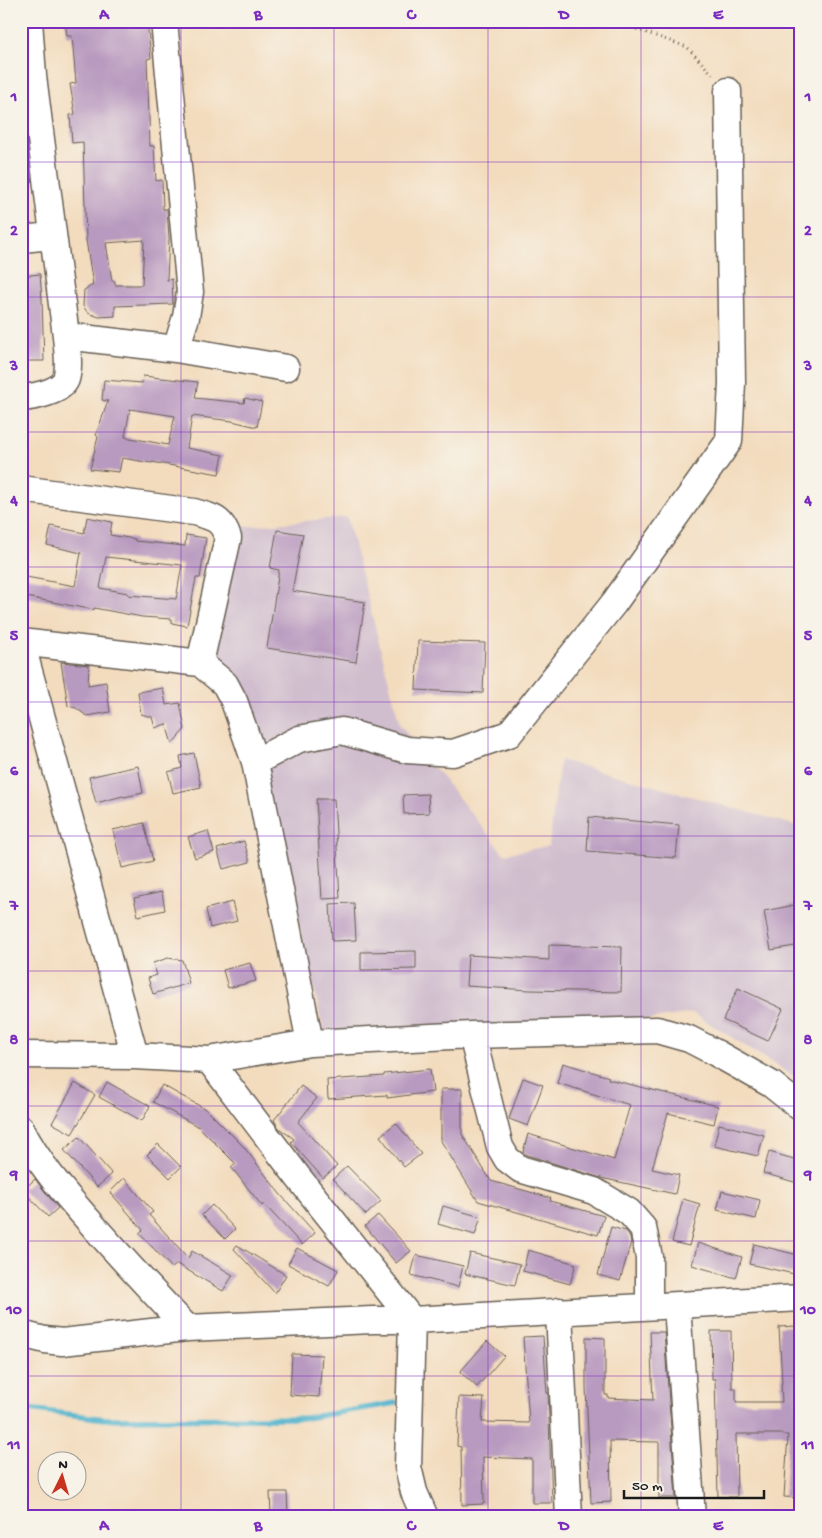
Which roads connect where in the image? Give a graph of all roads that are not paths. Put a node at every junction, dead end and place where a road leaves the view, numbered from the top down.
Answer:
1 (29, 21) edge
2 (164, 21) edge
3 (27, 76) edge
4 (728, 91) road end
5 (52, 236) junction
6 (21, 239) edge
7 (66, 336) junction
8 (176, 349) junction
9 (286, 368) dead end
10 (23, 400) edge
11 (21, 489) edge
12 (21, 642) edge
13 (200, 663) junction
14 (255, 762) junction
15 (472, 1035) junction
16 (310, 1043) junction
17 (21, 1055) edge
18 (135, 1056) junction
19 (208, 1060) junction
20 (801, 1108) edge
21 (21, 1129) edge
22 (801, 1298) edge
23 (649, 1306) junction
24 (677, 1306) junction
25 (559, 1311) junction
26 (412, 1320) junction
27 (187, 1328) junction
28 (21, 1334) edge
29 (425, 1517) edge
30 (569, 1517) edge
31 (692, 1517) edge

1 - 3 street
2 - 8 street
3 - 5 street
4 - 14 street
5 - 6 street
5 - 7 street
7 - 8 street
7 - 10 street
8 - 9 street
11 - 13 street
12 - 13 street
12 - 18 street
13 - 14 street
14 - 16 street
15 - 16 street
15 - 20 street
15 - 23 street
16 - 19 street
17 - 18 street
18 - 19 street
19 - 26 street
21 - 27 street
22 - 24 street
23 - 24 street
23 - 25 street
24 - 31 street
25 - 26 street
25 - 30 street
26 - 27 street
26 - 29 street
27 - 28 street

